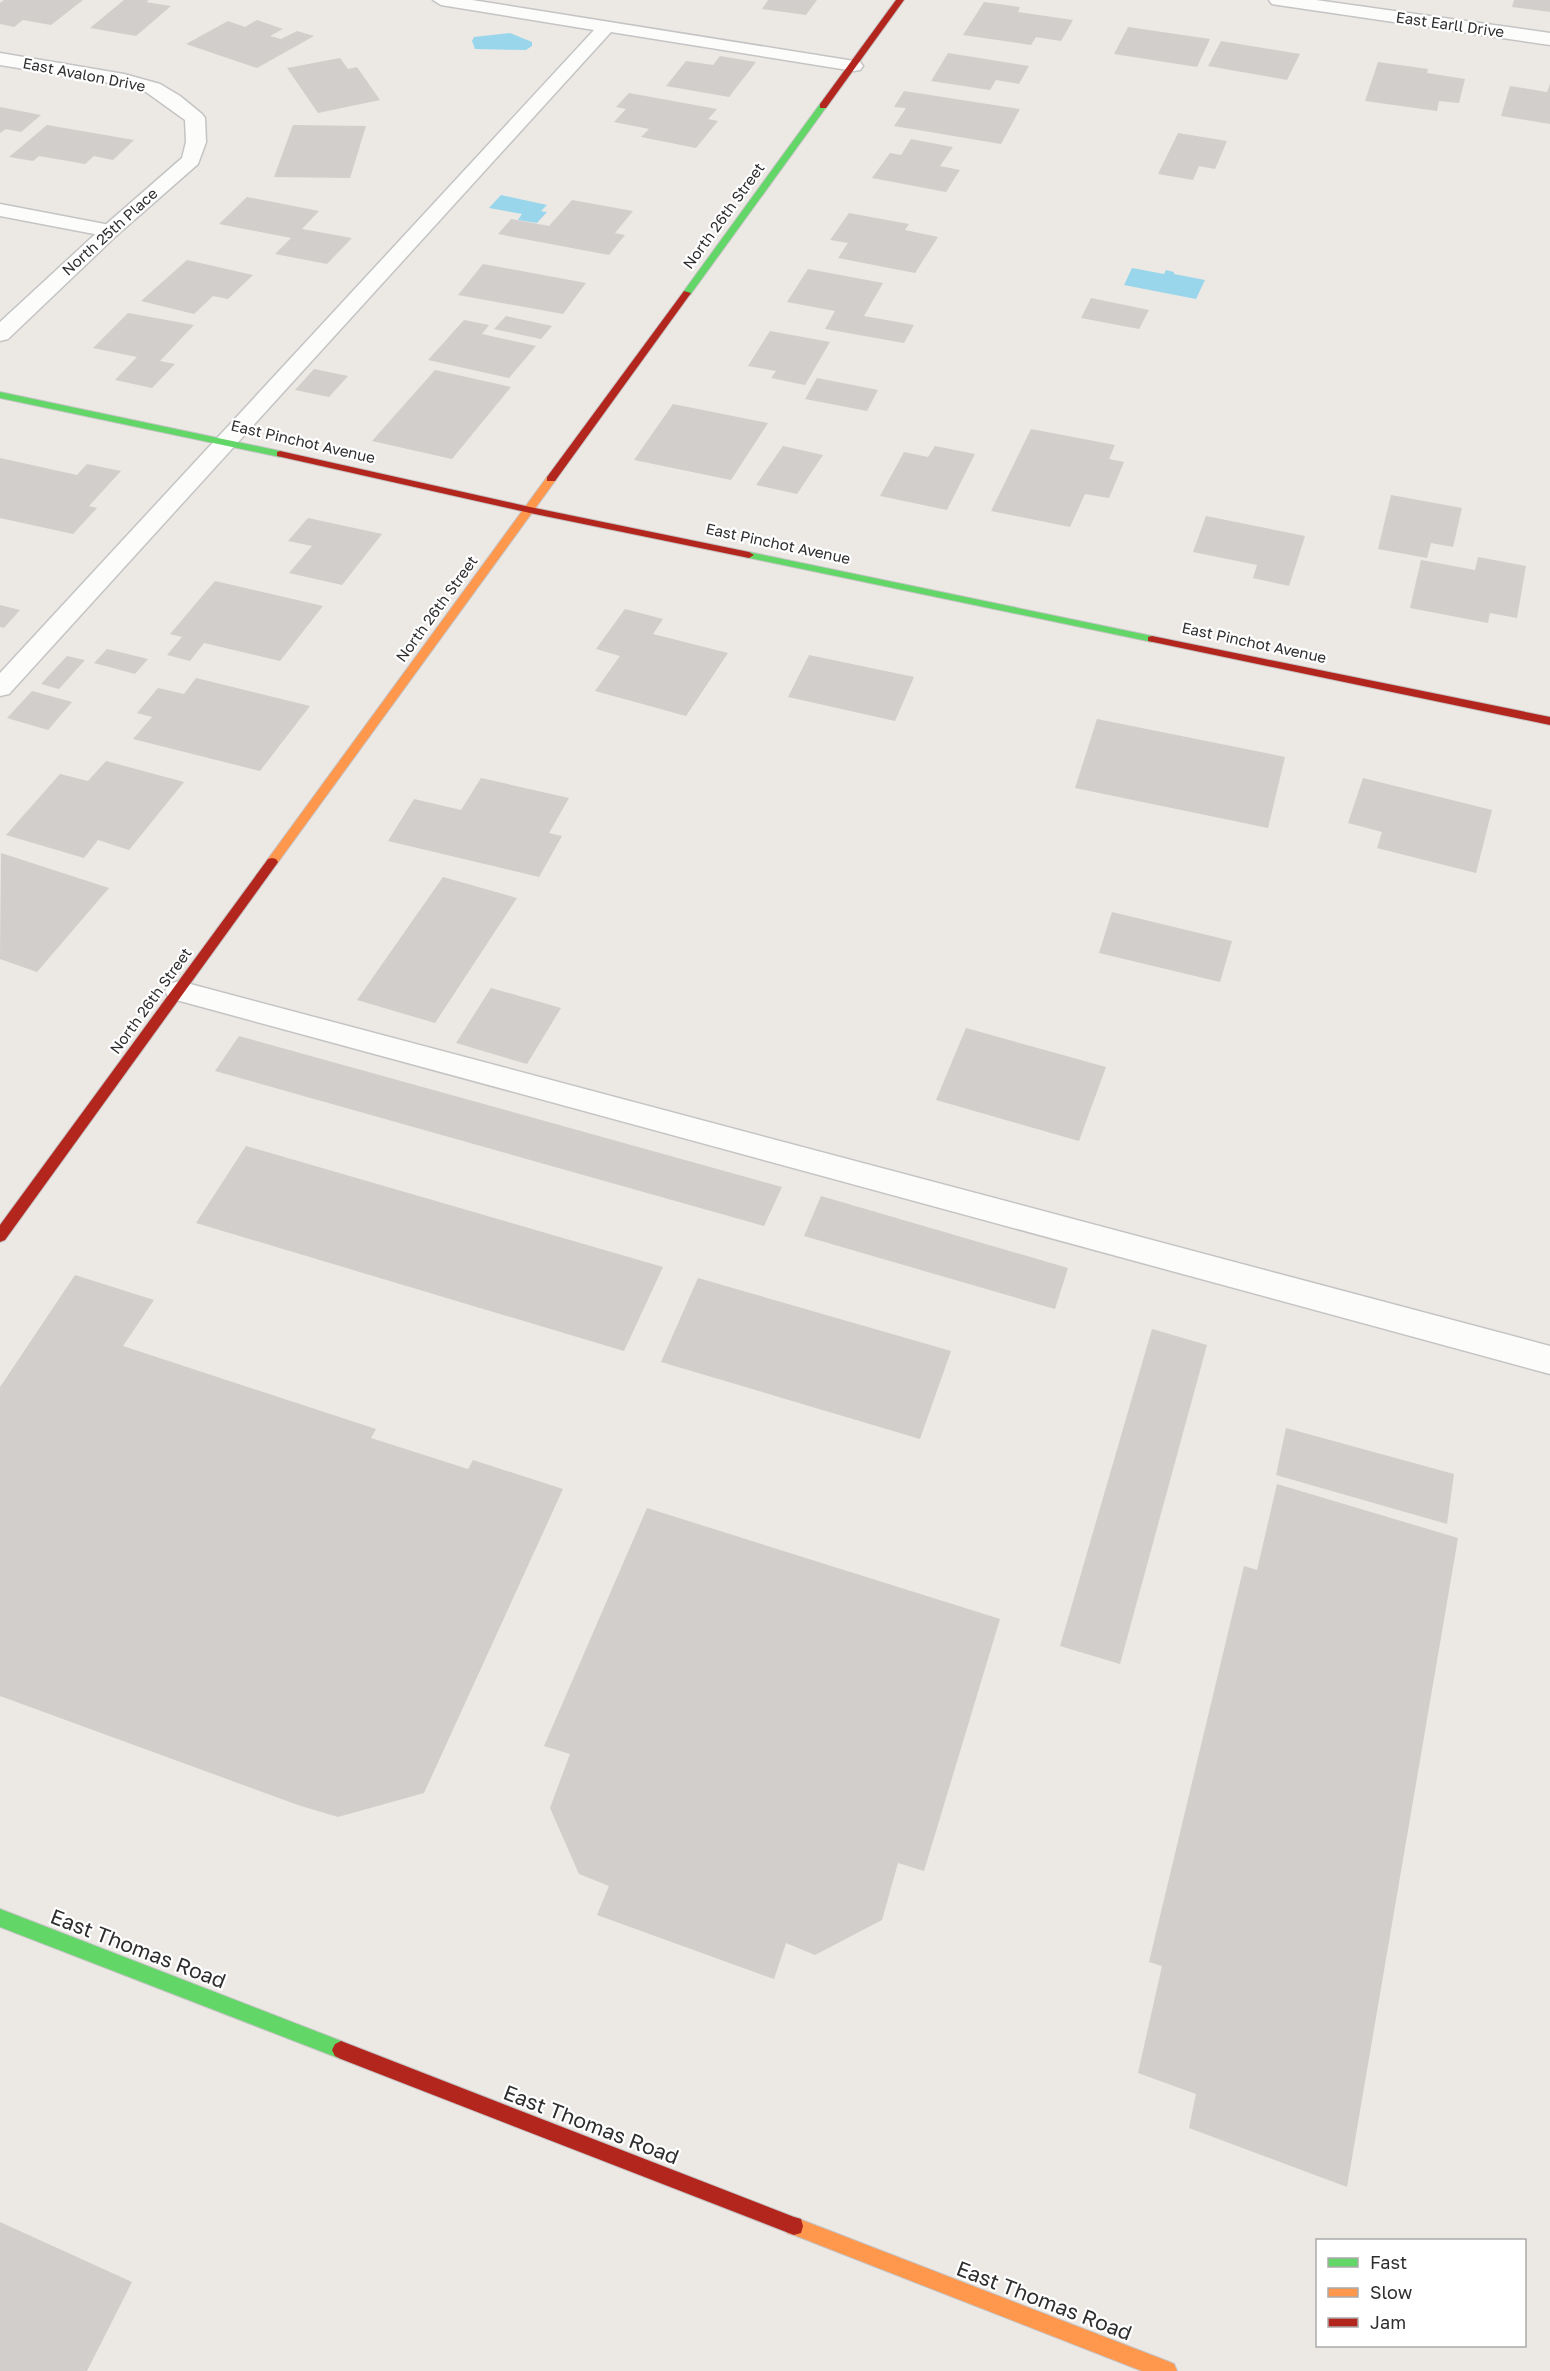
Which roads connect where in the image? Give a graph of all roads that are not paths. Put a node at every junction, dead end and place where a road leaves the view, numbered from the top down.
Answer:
1 (441, 0) edge
2 (900, 0) edge
3 (1278, 0) edge
4 (1393, 8) edge
5 (606, 27) junction
6 (1550, 39) edge
7 (0, 58) edge
8 (854, 66) junction
9 (195, 118) joint
10 (0, 210) edge
11 (110, 231) junction
12 (0, 334) edge
13 (0, 395) edge
14 (225, 441) junction
15 (530, 510) junction
16 (0, 688) edge
17 (1550, 721) edge
18 (179, 991) junction
19 (0, 1236) edge
20 (1550, 1360) edge
21 (0, 1918) edge
22 (1167, 2371) edge

1 - 5 lane
2 - 8 street, North 26th Street
3 - 4 street, East Earll Drive
4 - 6 street, East Earll Drive
5 - 8 lane
5 - 14 lane
7 - 9 street, East Avalon Drive
8 - 15 street, North 26th Street
9 - 11 street, North 25th Place
10 - 11 lane
11 - 12 street, North 25th Place
13 - 14 street, East Pinchot Avenue
14 - 15 street, East Pinchot Avenue
14 - 16 lane
15 - 17 street, East Pinchot Avenue
15 - 18 street, North 26th Street
18 - 19 street, North 26th Street
18 - 20 lane
21 - 22 street, East Thomas Road

